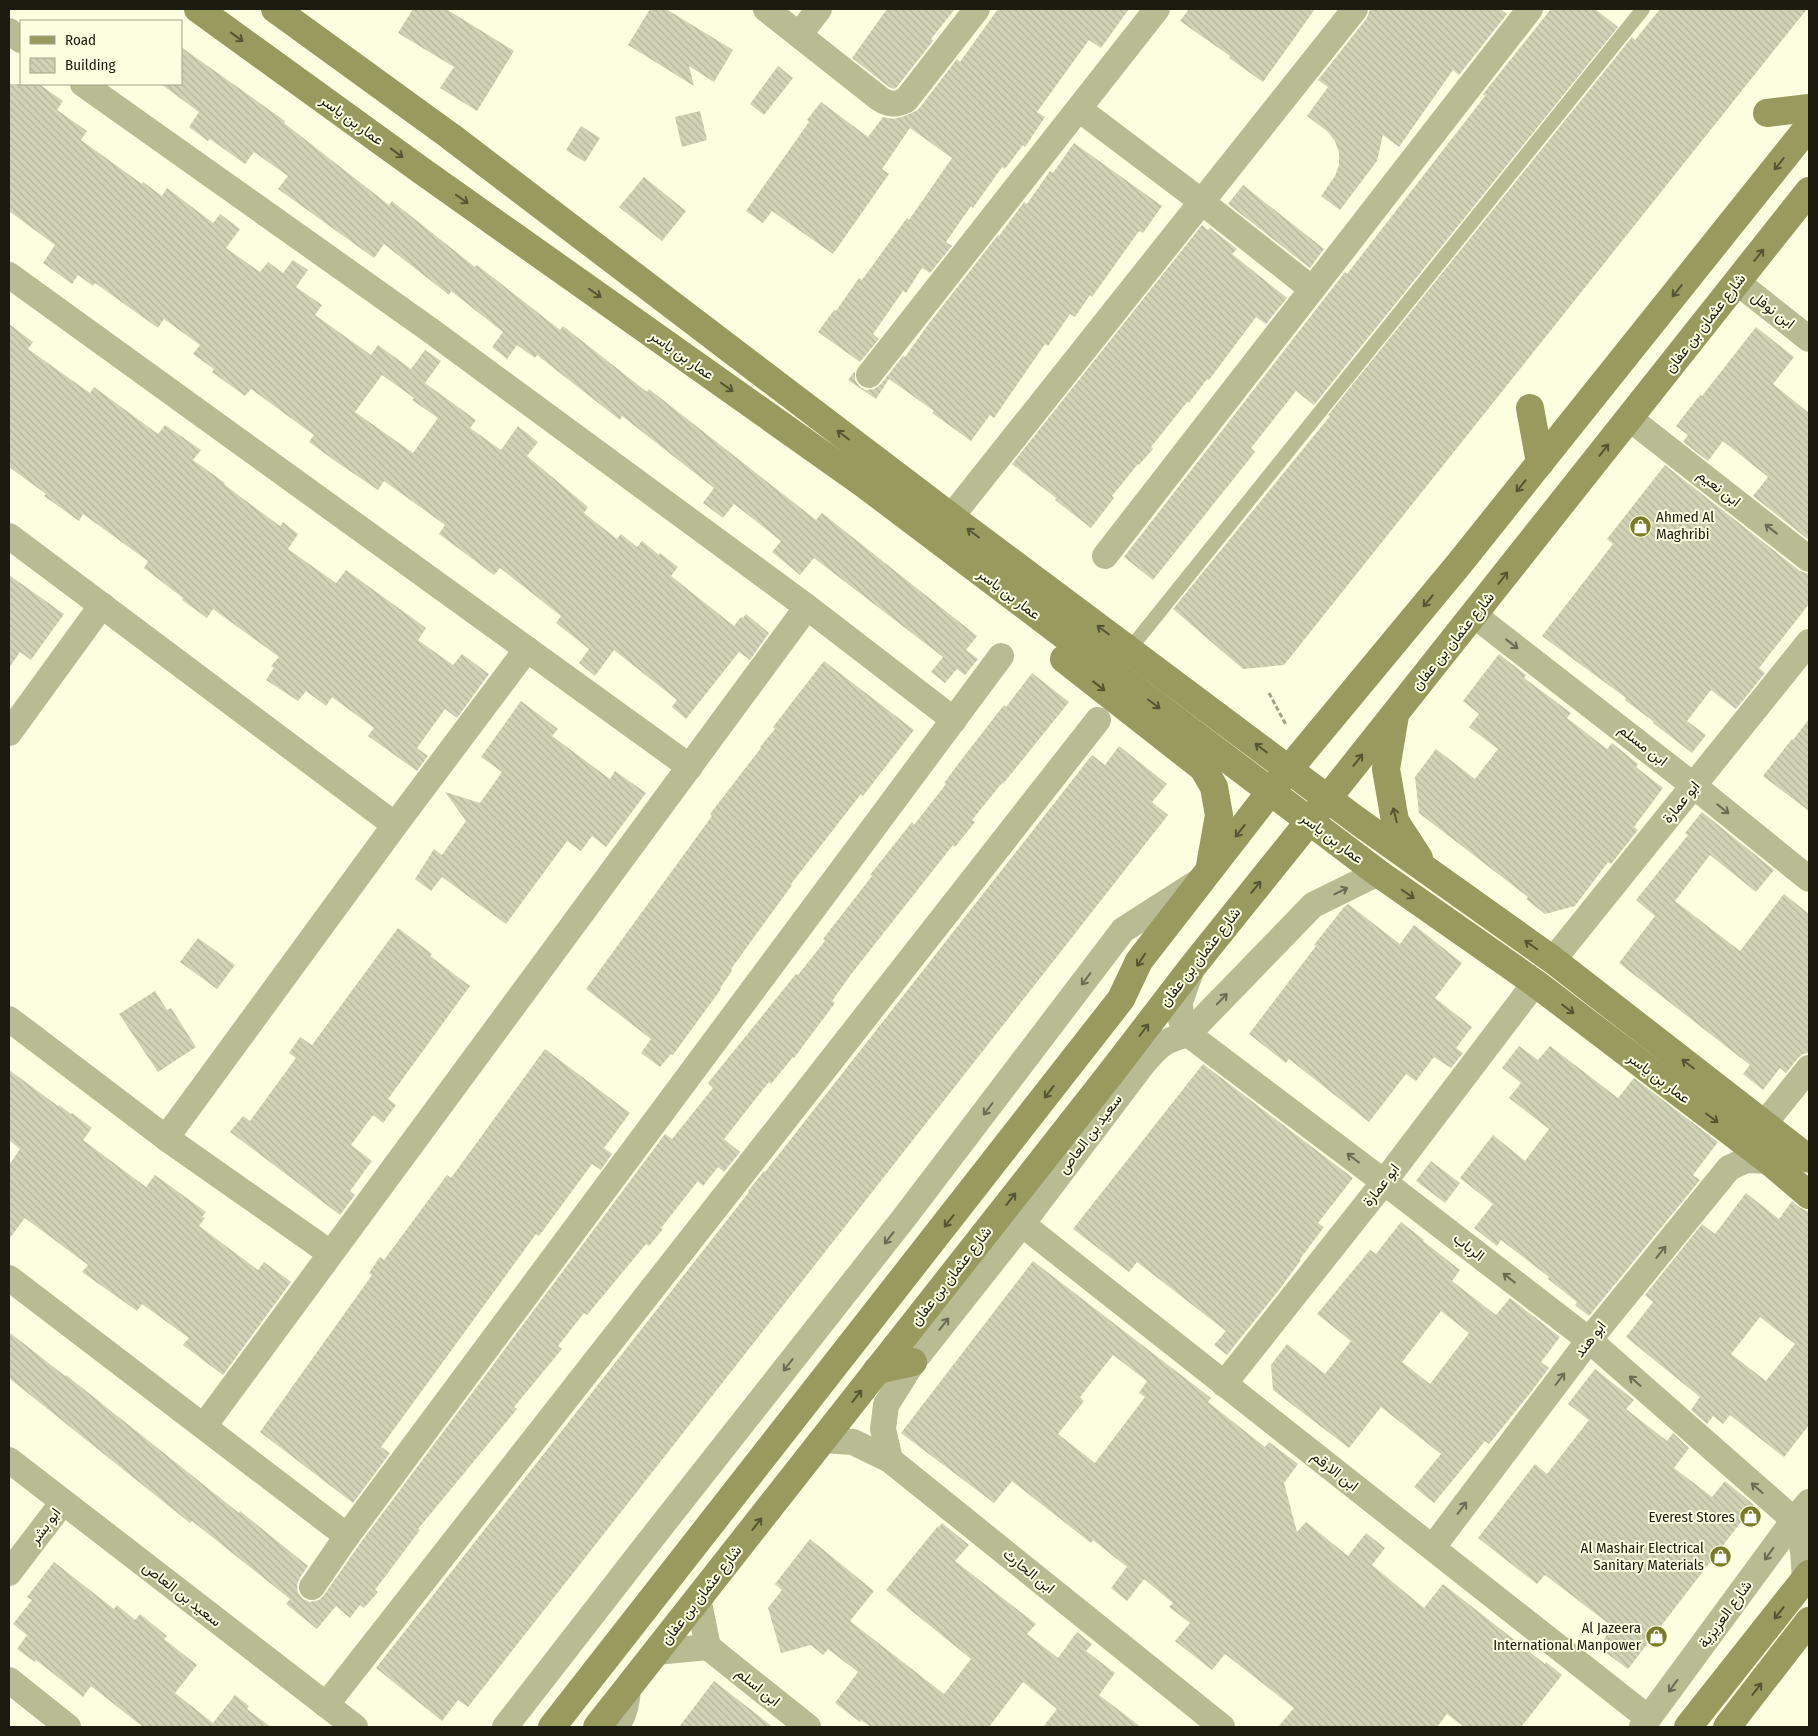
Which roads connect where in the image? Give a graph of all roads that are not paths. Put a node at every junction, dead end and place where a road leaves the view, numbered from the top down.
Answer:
1 (198, 9) edge
2 (275, 9) edge
3 (766, 9) edge
4 (819, 9) edge
5 (977, 9) edge
6 (1157, 9) edge
7 (1355, 9) edge
8 (1530, 9) edge
9 (1643, 9) edge
10 (9, 31) edge
11 (799, 35) junction
12 (20, 39) edge
13 (84, 85) edge
14 (1809, 108) edge
15 (1079, 109) junction
16 (1767, 112) dead end
17 (1809, 126) edge
18 (1809, 191) edge
19 (1202, 202) junction
20 (9, 275) edge
21 (1737, 282) junction
22 (1312, 289) junction
23 (1809, 339) edge
24 (869, 375) dead end
25 (1530, 408) dead end
26 (1629, 418) junction
27 (1540, 463) junction
28 (864, 484) junction
29 (951, 517) junction
30 (9, 536) edge
31 (1105, 556) dead end
32 (1809, 559) edge
33 (102, 605) junction
34 (807, 607) junction
35 (1474, 615) junction
36 (1809, 642) edge
37 (527, 649) junction
38 (1129, 650) junction
39 (1001, 656) dead end
40 (1396, 712) junction
41 (954, 720) junction
42 (1098, 720) dead end
43 (9, 733) edge
44 (690, 767) junction
45 (1289, 769) junction
46 (1694, 786) junction
47 (1270, 792) junction
48 (1328, 798) junction
49 (1309, 821) junction
50 (395, 824) junction
51 (1428, 872) junction
52 (1378, 873) junction
53 (1205, 875) junction
54 (1809, 879) edge
55 (1553, 960) junction
56 (1193, 966) junction
57 (1535, 984) junction
58 (9, 1019) edge
59 (1188, 1034) junction
60 (1143, 1064) junction
61 (1809, 1068) edge
62 (1111, 1073) junction
63 (1764, 1123) junction
64 (166, 1138) junction
65 (1809, 1159) edge
66 (1769, 1161) junction
67 (1384, 1182) junction
68 (1809, 1195) edge
69 (1022, 1224) junction
70 (330, 1253) junction
71 (9, 1278) edge
72 (1589, 1340) junction
73 (914, 1362) junction
74 (877, 1370) junction
75 (1224, 1384) junction
76 (204, 1426) junction
77 (823, 1440) junction
78 (9, 1460) edge
79 (890, 1460) junction
80 (63, 1502) junction
81 (1804, 1514) edge
82 (347, 1536) junction
83 (1433, 1547) junction
84 (9, 1573) edge
85 (1807, 1577) edge
86 (312, 1587) dead end
87 (698, 1598) junction
88 (1809, 1621) edge
89 (708, 1647) junction
90 (656, 1652) junction
91 (9, 1680) edge
92 (628, 1688) junction
93 (326, 1705) junction
94 (569, 1706) junction
95 (1645, 1723) edge
96 (68, 1727) edge
97 (355, 1727) edge
98 (505, 1727) edge
99 (535, 1727) edge
100 (552, 1727) edge
101 (597, 1727) edge
102 (616, 1727) edge
103 (808, 1727) edge
104 (1222, 1727) edge
105 (1688, 1727) edge
106 (1727, 1727) edge

1 -> 28 street, عمار بن ياسر
29 -> 2 street, عمار بن ياسر
3 - 11 street
4 - 11 street
5 - 11 street
6 - 15 street
7 - 19 street
8 - 22 street
9 - 38 lane
10 - 12 street
13 - 34 street
14 - 16 street
15 - 19 street
15 - 24 street
17 -> 27 street
21 -> 18 street, شارع عثمان بن عفان
19 - 22 street
19 - 29 street
20 - 37 street
21 - 23 street, ابن نوفل
21 - 26 street, شارع عثمان بن عفان
22 - 31 street
25 - 27 street
32 -> 26 street, ابن نعيم
35 -> 26 street, شارع عثمان بن عفان
27 -> 45 street
28 -> 47 street, عمار بن ياسر
28 -> 53 street
38 -> 29 street, عمار بن ياسر
30 - 33 street
33 - 43 street
33 - 50 street
34 - 41 street
34 - 44 street
35 - 40 street, شارع عثمان بن عفان
35 -> 46 street, ابن مسلم
36 - 46 street, ابو عمارة
37 - 44 street
37 - 50 street
45 -> 38 street, عمار بن ياسر
39 - 41 street
48 -> 40 street, شارع عثمان بن عفان
51 -> 40 street
41 - 82 street
42 - 93 street
44 - 70 street
45 - 47 street
45 - 48 street, عمار بن ياسر
46 -> 54 street, ابن مسلم
46 - 55 street, ابو عمارة
47 - 49 street, عمار بن ياسر
47 -> 53 street
48 - 49 street, شارع عثمان بن عفان
48 - 51 street, عمار بن ياسر
49 - 52 street, عمار بن ياسر
56 -> 49 street, شارع عثمان بن عفان
50 - 64 street
55 -> 51 street, عمار بن ياسر
52 -> 57 street, عمار بن ياسر
59 -> 52 street, سعيد بن العاص
53 -> 94 street
53 -> 98 street
63 -> 55 street, عمار بن ياسر
56 - 59 street
62 -> 56 street, شارع عثمان بن عفان
57 -> 66 street, عمار بن ياسر
57 - 67 street, ابو عمارة
58 - 64 street
59 - 60 street, سعيد بن العاص
67 -> 59 street, الرباب
60 - 62 street
60 - 69 street, سعيد بن العاص
61 - 63 street
74 -> 62 street, شارع عثمان بن عفان
63 - 65 street, عمار بن ياسر
64 - 70 street
66 - 68 street, عمار بن ياسر
72 -> 66 street, ابو هند
72 -> 67 street, الرباب
67 - 75 street, ابو عمارة
73 -> 69 street, سعيد بن العاص
69 - 75 street, ابن الارقم
70 - 76 street
71 - 76 street
81 -> 72 street, الرباب
83 -> 72 street, ابو هند
73 - 74 street
73 - 79 street, سعيد بن العاص
77 -> 74 street, شارع عثمان بن عفان
75 - 83 street, ابن الارقم
76 - 82 street
77 - 79 street, ابن الحارث
87 -> 77 street, شارع عثمان بن عفان
78 - 80 street, سعيد بن العاص
79 - 104 street, ابن الحارث
80 - 84 street, ابو بشر
80 - 93 street, سعيد بن العاص
81 - 85 street
81 -> 95 street, شارع العزيزية
82 - 86 street
83 - 95 street, ابن الارقم
85 -> 105 street
87 - 89 street
87 - 90 street, شارع عثمان بن عفان
106 -> 88 street
89 - 90 street
89 - 103 street, ابن اسلم
90 - 92 street, شارع عثمان بن عفان
91 - 96 street
92 - 101 street, شارع عثمان بن عفان
92 - 102 street
93 - 97 street, سعيد بن العاص
94 - 99 street
94 - 100 street

